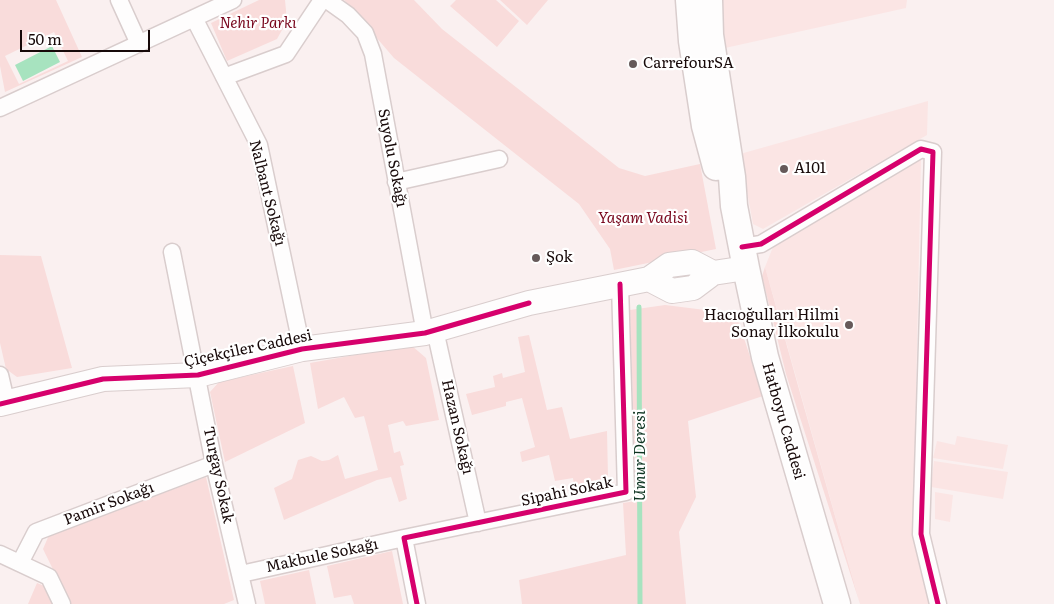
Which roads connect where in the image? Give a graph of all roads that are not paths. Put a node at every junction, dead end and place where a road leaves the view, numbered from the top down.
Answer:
1 (119, 0) edge
2 (233, 0) edge
3 (322, 0) edge
4 (327, 0) edge
5 (689, 0) edge
6 (709, 0) edge
7 (194, 18) junction
8 (139, 44) junction
9 (224, 77) junction
10 (0, 108) edge
11 (499, 159) dead end
12 (396, 182) junction
13 (734, 206) junction
14 (172, 252) dead end
15 (744, 258) junction
16 (620, 284) junction
17 (430, 332) junction
18 (302, 349) junction
19 (0, 375) edge
20 (198, 375) junction
21 (3, 402) edge
22 (214, 464) junction
23 (478, 523) junction
24 (404, 538) junction
25 (0, 554) edge
26 (20, 563) junction
27 (241, 574) junction
28 (62, 604) edge
29 (247, 604) edge
30 (417, 604) edge
31 (836, 604) edge
32 (938, 604) edge

1 - 8 street
2 - 7 street
3 - 9 street
4 - 12 street, Suyolu Sokağı
5 - 13 main road, Hatboyu Caddesi
6 - 13 main road, Hatboyu Caddesi
7 - 8 street
7 - 9 street, Nalbant Sokağı
8 - 10 street
9 - 18 street, Nalbant Sokağı
11 - 12 street
12 - 17 street, Suyolu Sokağı
13 - 15 main road, Hatboyu Caddesi
14 - 20 street, Turgay Sokak
15 - 16 street, Çiçekçiler Caddesi
15 - 31 main road, Hatboyu Caddesi
15 - 32 street
16 - 17 street, Çiçekçiler Caddesi
16 - 23 street, Sipahi Sokak
17 - 18 street, Çiçekçiler Caddesi
17 - 23 street, Hazan Sokağı
18 - 20 street, Çiçekçiler Caddesi
19 - 21 street
20 - 21 street, Çiçekçiler Caddesi
20 - 22 street, Turgay Sokak
22 - 26 street, Pamir Sokağı
22 - 27 street, Turgay Sokak
23 - 24 street, Sipahi Sokak
24 - 27 street, Makbule Sokağı
24 - 30 street
25 - 26 street
26 - 28 street
27 - 29 street, Turgay Sokak

